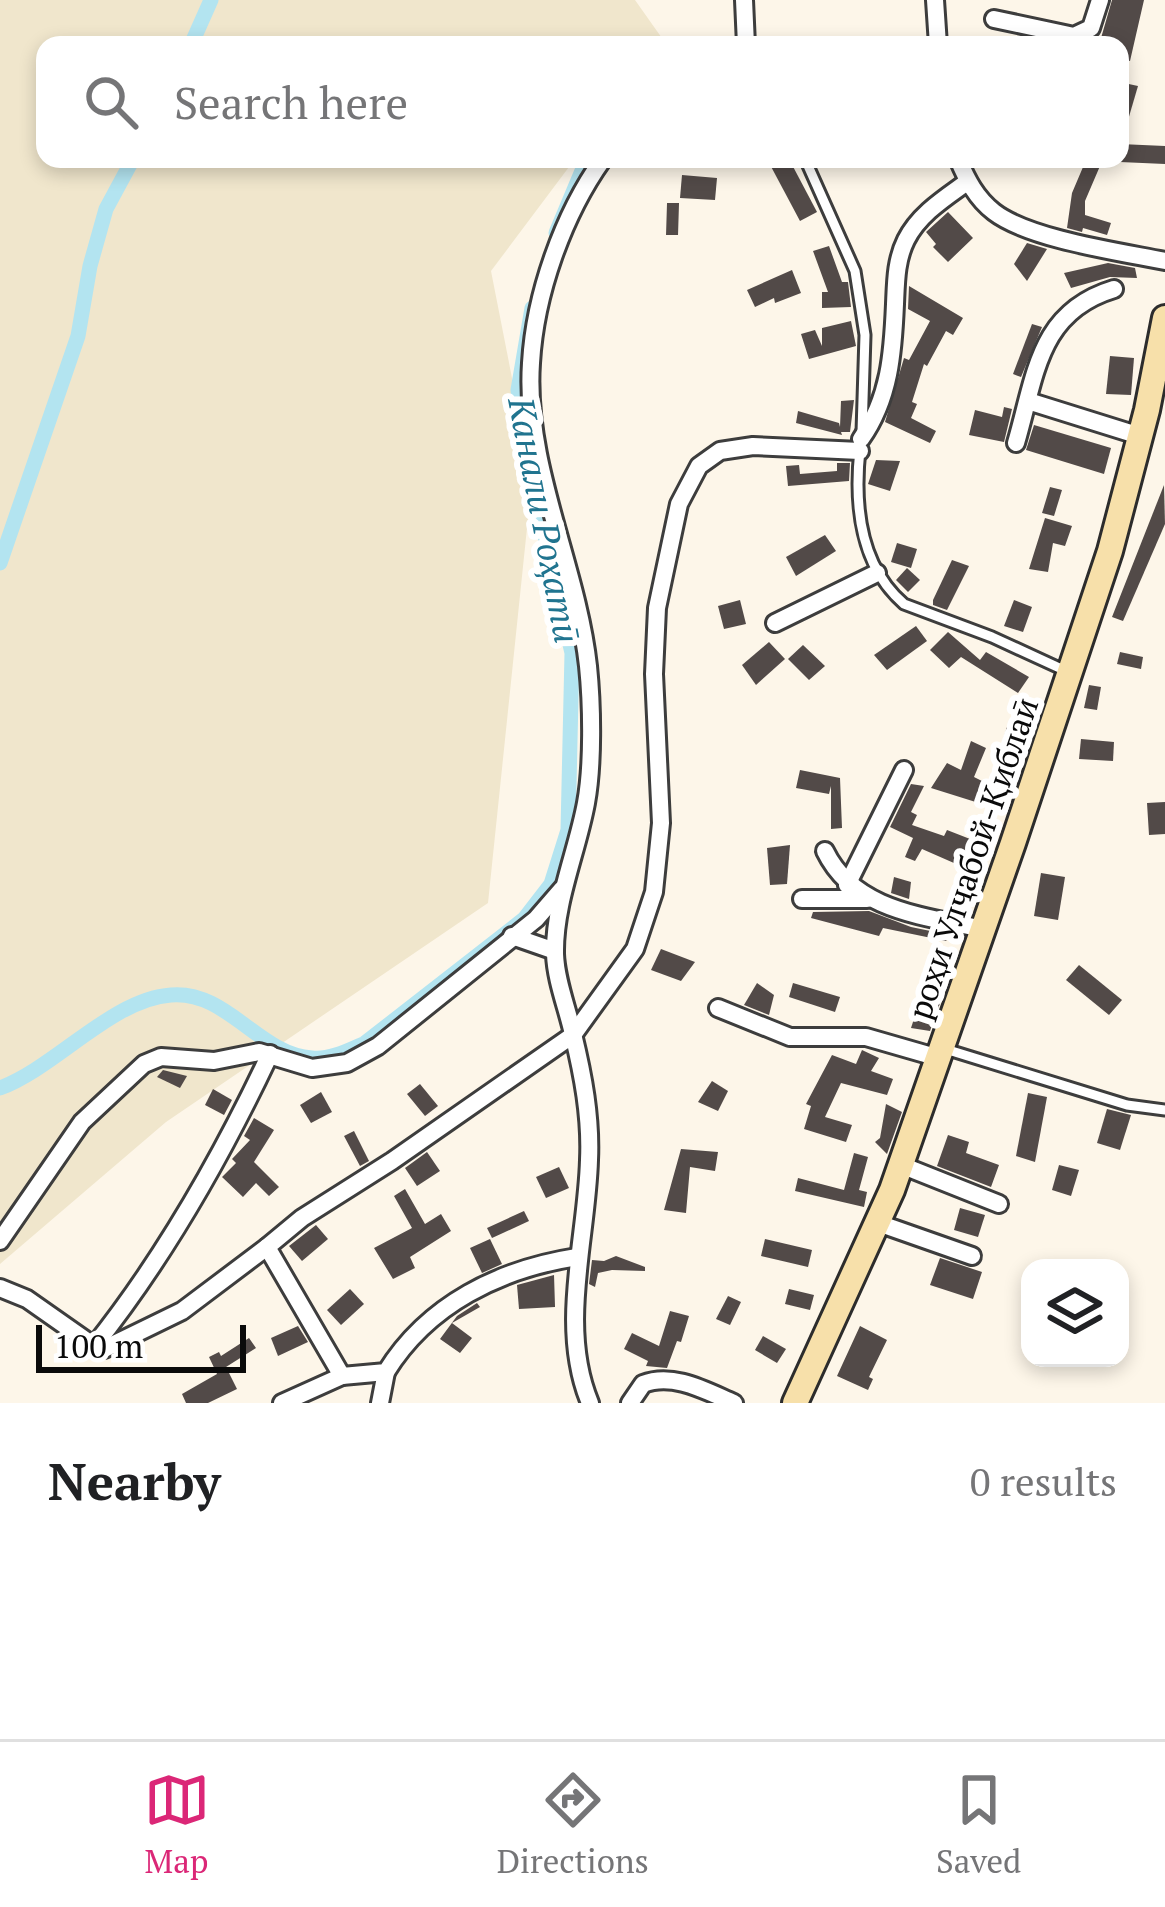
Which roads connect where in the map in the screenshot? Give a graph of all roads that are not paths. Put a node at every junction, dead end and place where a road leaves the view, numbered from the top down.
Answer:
1 (744, 0) edge
2 (935, 0) edge
3 (1100, 0) edge
4 (994, 20) dead end
5 (746, 36) edge
6 (937, 36) edge
7 (597, 168) edge
8 (809, 168) edge
9 (962, 168) edge
10 (967, 182) junction
11 (1165, 260) edge
12 (1114, 289) dead end
13 (1165, 318) edge
14 (1028, 401) junction
15 (1140, 436) junction
16 (1016, 443) dead end
17 (861, 445) junction
18 (877, 573) junction
19 (776, 623) dead end
20 (1070, 673) junction
21 (904, 770) dead end
22 (825, 851) dead end
23 (567, 884) junction
24 (848, 885) junction
25 (802, 899) dead end
26 (868, 899) junction
27 (983, 929) junction
28 (512, 936) junction
29 (555, 952) junction
30 (718, 1007) dead end
31 (573, 1034) junction
32 (940, 1053) junction
33 (270, 1054) junction
34 (1165, 1110) edge
35 (901, 1165) junction
36 (999, 1204) dead end
37 (878, 1223) junction
38 (0, 1241) edge
39 (267, 1247) junction
40 (972, 1256) dead end
41 (577, 1257) junction
42 (0, 1288) edge
43 (94, 1346) junction
44 (386, 1372) junction
45 (342, 1376) junction
46 (282, 1403) edge
47 (380, 1403) edge
48 (590, 1403) edge
49 (630, 1403) edge
50 (734, 1403) edge
51 (795, 1403) edge

1 - 5 street
2 - 6 street
3 - 4 street
7 - 23 street
8 - 17 lane
9 - 10 street
10 - 11 street
10 - 17 street
12 - 14 street
13 - 15 street, роҳи Улҷабой-Қиблаӣ
14 - 15 street
14 - 16 street
15 - 20 street, роҳи Улҷабой-Қиблаӣ
17 - 18 lane
17 - 31 street
18 - 19 street
18 - 20 lane
20 - 27 street, роҳи Улҷабой-Қиблаӣ
21 - 24 street
22 - 24 street
23 - 28 street
23 - 29 street
24 - 26 street
25 - 26 street
26 - 27 street
27 - 32 street, роҳи Улҷабой-Қиблаӣ
28 - 29 street
28 - 33 street
29 - 31 street
30 - 32 street
31 - 39 street
31 - 41 street
32 - 34 lane
32 - 35 street, роҳи Улҷабой-Қиблаӣ
33 - 38 street
33 - 43 street
35 - 36 street
35 - 37 street, роҳи Улҷабой-Қиблаӣ
37 - 40 street
37 - 51 street, роҳи Улҷабой-Қиблаӣ
39 - 43 street
39 - 45 street
41 - 44 street
41 - 48 street
42 - 43 street
44 - 45 street
44 - 47 street
45 - 46 street
49 - 50 street

